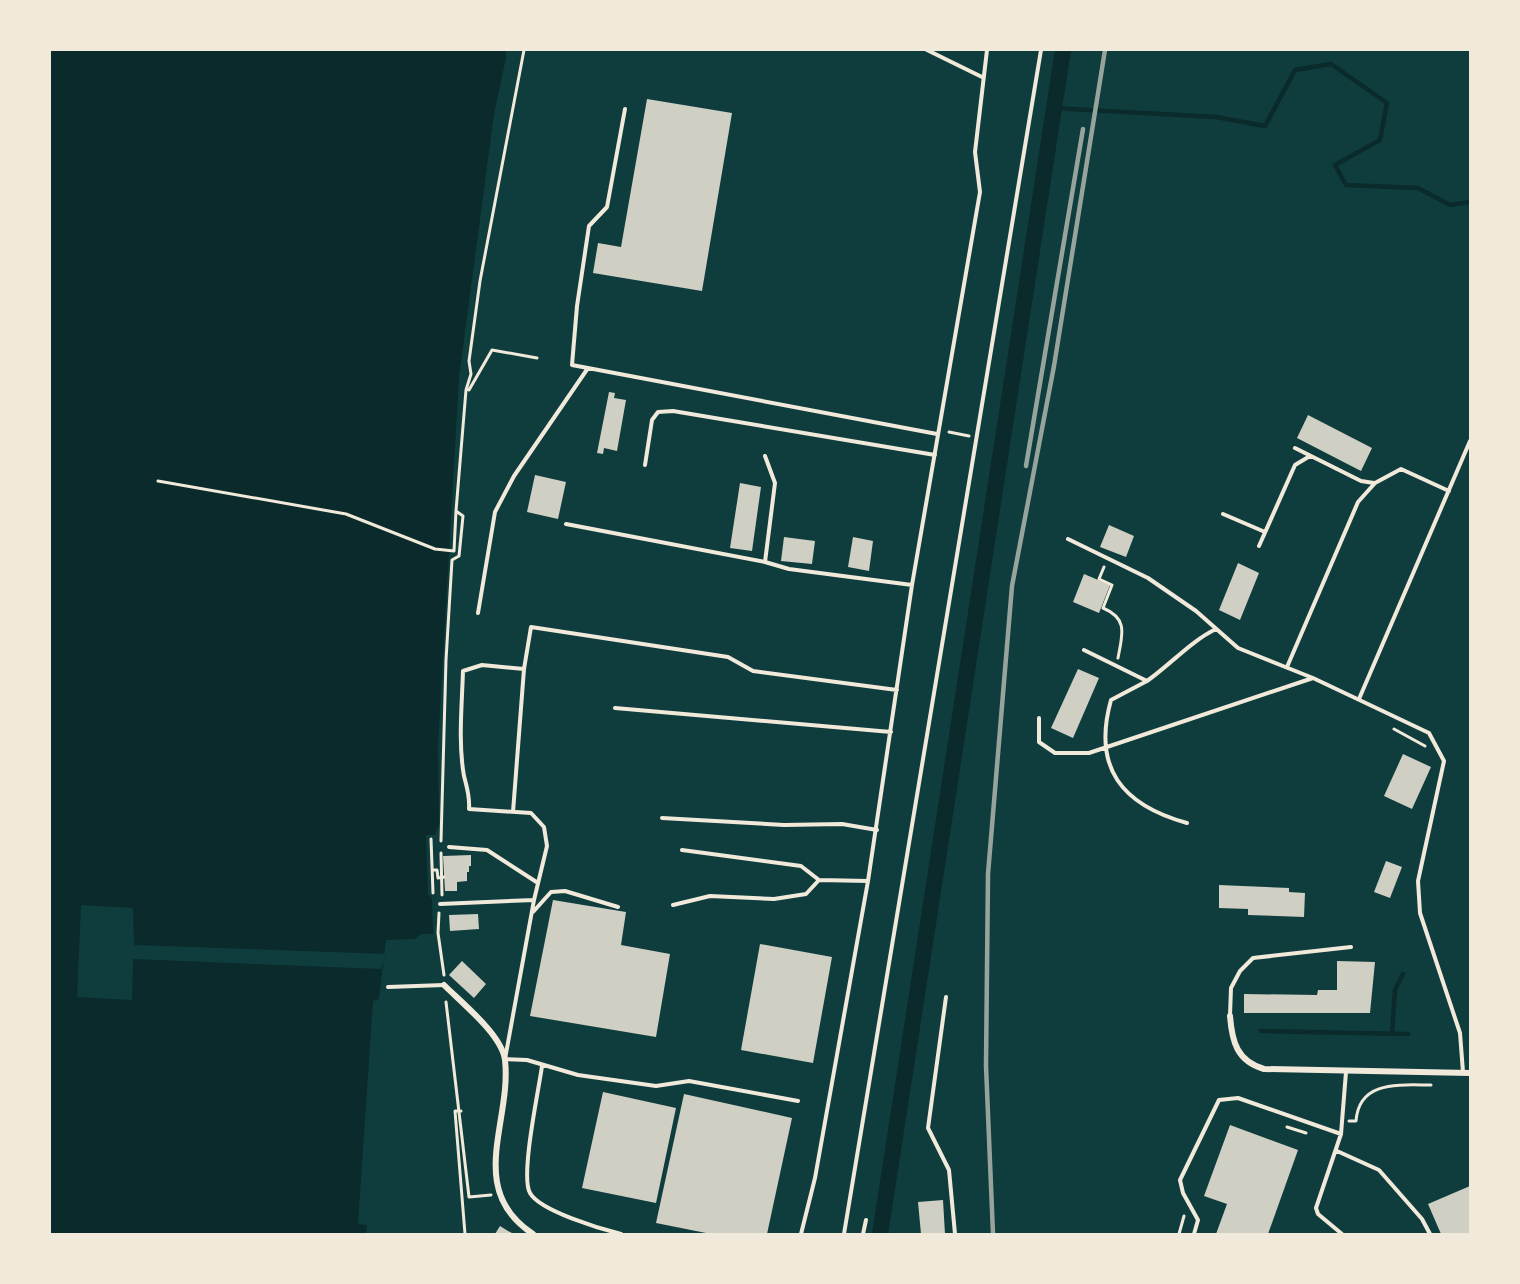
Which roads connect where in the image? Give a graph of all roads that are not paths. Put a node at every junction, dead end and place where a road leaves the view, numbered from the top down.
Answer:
1 (927, 50) edge
2 (987, 50) edge
3 (1041, 50) edge
4 (982, 77) junction
5 (625, 109) dead end
6 (588, 369) junction
7 (938, 433) junction
8 (1470, 441) edge
9 (1295, 448) dead end
10 (935, 455) junction
11 (765, 456) dead end
12 (1310, 456) junction
13 (645, 465) dead end
14 (1375, 483) junction
15 (1449, 491) junction
16 (1223, 514) dead end
17 (566, 524) dead end
18 (1265, 532) junction
19 (1068, 539) dead end
20 (1259, 546) dead end
21 (765, 562) junction
22 (912, 585) junction
23 (478, 613) dead end
24 (1216, 629) junction
25 (1084, 650) dead end
26 (1287, 667) junction
27 (524, 669) junction
28 (1314, 678) junction
29 (1147, 681) junction
30 (897, 690) junction
31 (1359, 699) junction
32 (615, 708) dead end
33 (1039, 718) dead end
34 (891, 732) junction
35 (1108, 748) junction
36 (513, 812) junction
37 (662, 818) dead end
38 (1187, 823) dead end
39 (877, 830) junction
40 (449, 847) dead end
41 (682, 850) dead end
42 (819, 880) junction
43 (868, 881) junction
44 (538, 884) junction
45 (534, 900) junction
46 (440, 904) road end
47 (673, 905) dead end
48 (618, 907) dead end
49 (532, 912) junction
50 (1351, 947) dead end
51 (444, 986) joint
52 (388, 987) dead end
53 (945, 997) dead end
54 (1230, 1016) joint
55 (505, 1059) junction
56 (542, 1066) junction
57 (1346, 1072) junction
58 (1467, 1073) edge
59 (798, 1101) dead end
60 (1341, 1134) junction
61 (1336, 1151) junction
62 (866, 1220) dead end
63 (533, 1234) edge
64 (621, 1234) edge
65 (801, 1234) edge
66 (844, 1234) edge
67 (863, 1234) edge
68 (955, 1234) edge
69 (1194, 1234) edge
70 (1342, 1234) edge
71 (1430, 1234) edge

1 - 4 lane
2 - 4 lane
3 - 66 lane
4 - 7 lane
5 - 6 lane
6 - 7 lane
6 - 23 lane
7 - 10 lane
8 - 15 lane
9 - 12 lane
10 - 13 lane
10 - 22 lane
11 - 21 lane
12 - 14 lane
12 - 18 lane
14 - 15 lane
14 - 26 lane
15 - 31 lane
16 - 18 lane
17 - 21 lane
18 - 20 lane
19 - 24 lane
21 - 22 lane
22 - 30 lane
24 - 26 lane
24 - 29 lane
25 - 29 lane
26 - 28 lane
27 - 30 lane
27 - 36 lane
27 - 36 lane
28 - 31 lane
28 - 35 lane
29 - 35 lane
30 - 34 lane
31 - 58 lane
32 - 34 lane
33 - 35 lane
34 - 39 lane
35 - 38 lane
36 - 44 lane
37 - 39 lane
39 - 43 lane
40 - 44 lane
41 - 42 lane
42 - 43 lane
42 - 47 lane
43 - 65 lane
44 - 45 lane
45 - 46 lane
45 - 49 lane
48 - 49 lane
49 - 55 lane
50 - 54 lane
51 - 52 lane
51 - 55 street
53 - 68 lane
54 - 57 street
55 - 56 lane
55 - 63 street
56 - 59 lane
56 - 64 lane
57 - 58 street
57 - 60 lane
60 - 61 lane
60 - 69 lane
61 - 70 lane
61 - 71 lane
62 - 67 lane

